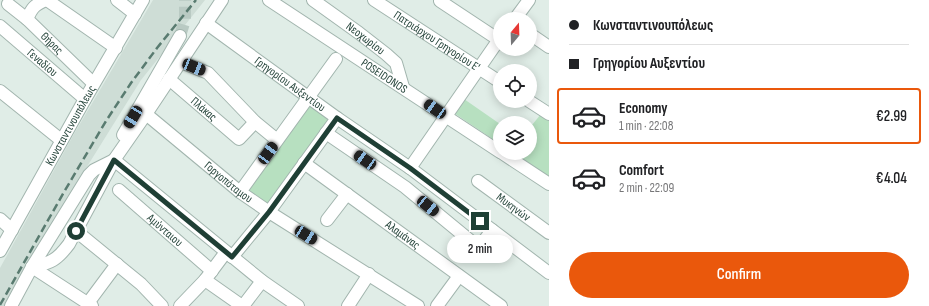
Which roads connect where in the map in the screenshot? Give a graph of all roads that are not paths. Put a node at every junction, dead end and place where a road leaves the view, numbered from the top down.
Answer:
1 (47, 0) edge
2 (117, 0) edge
3 (143, 0) edge
4 (222, 0) edge
5 (269, 0) edge
6 (312, 0) edge
7 (374, 0) edge
8 (529, 0) edge
9 (440, 1) dead end
10 (8, 4) dead end
11 (391, 5) edge
12 (520, 12) edge
13 (135, 14) junction
14 (27, 19) junction
15 (206, 23) junction
16 (0, 26) edge
17 (493, 35) edge
18 (180, 36) tunnel mouth
19 (537, 39) edge
20 (549, 47) edge
21 (116, 48) junction
22 (493, 48) edge
23 (336, 59) dead end
24 (181, 62) junction
25 (479, 68) junction
26 (493, 77) edge
27 (169, 79) junction
28 (93, 83) junction
29 (403, 87) junction
30 (0, 91) edge
31 (308, 96) junction
32 (85, 99) junction
33 (537, 106) edge
34 (146, 114) junction
35 (549, 114) edge
36 (446, 116) junction
37 (337, 118) junction
38 (255, 122) junction
39 (326, 133) junction
40 (61, 140) junction
41 (277, 140) junction
42 (493, 147) edge
43 (114, 160) junction
44 (513, 160) edge
45 (304, 163) junction
46 (410, 168) junction
47 (478, 181) dead end
48 (549, 184) edge
49 (119, 190) dead end
50 (240, 192) junction
51 (346, 194) junction
52 (74, 200) junction
53 (88, 209) junction
54 (269, 212) junction
55 (0, 219) edge
56 (327, 220) dead end
57 (12, 230) junction
58 (492, 230) junction
59 (76, 231) junction
60 (549, 233) edge
61 (0, 251) edge
62 (229, 254) junction
63 (117, 264) junction
64 (32, 267) junction
65 (549, 273) edge
66 (369, 274) junction
67 (208, 275) junction
68 (459, 276) junction
69 (262, 281) junction
70 (90, 304) edge
71 (12, 306) edge
72 (162, 306) edge
73 (180, 306) edge
74 (243, 306) edge
75 (298, 306) edge
76 (348, 306) edge
77 (418, 306) edge
78 (437, 306) edge
79 (501, 306) edge

1 - 14 street
1 - 21 street
2 - 13 street
3 - 13 street, Κωνσταντινουπόλεως
4 - 15 street
5 - 29 street, POSEIDONOS
6 - 29 street, Νεοχωρίου
7 - 11 street, Πατριάρχου Γρηγορίου E'
8 - 12 street
9 - 17 street
10 - 14 street, Θήρας
11 - 25 street, Πατριάρχου Γρηγορίου E'
13 - 21 street, Κωνσταντινουπόλεως
14 - 28 street, Θήρας
15 - 24 street
15 - 31 street, Γρηγορίου Αυξεντίου
16 - 32 street, Γεναδίου
18 - 43 street
19 - 20 street
21 - 28 street, Κωνσταντινουπόλεως
22 - 25 street
23 - 31 street
24 - 27 street
24 - 38 street
25 - 26 street, Πατριάρχου Γρηγορίου E'
25 - 36 street
27 - 34 street
27 - 38 street, Πλάκας
28 - 32 street, Κωνσταντινουπόλεως
29 - 36 street, POSEIDONOS
30 - 40 street
31 - 37 street, Γρηγορίου Αυξεντίου
31 - 41 street
32 - 40 street, Κωνσταντινουπόλεως
33 - 35 street
34 - 43 street
34 - 50 street, Γοργοπόταμου
36 - 42 street, POSEIDONOS
36 - 46 street
37 - 39 street
37 - 46 street, Γρηγορίου Αυξεντίου
38 - 41 street
39 - 45 street
39 - 58 street
40 - 57 street, Κωνσταντινουπόλεως
41 - 50 street
43 - 52 street
43 - 53 street
43 - 62 street
44 - 48 street, POSEIDONOS
45 - 51 street, Αλαμάνας
45 - 54 street
46 - 58 street, Γρηγορίου Αυξεντίου
47 - 60 street, Μυκηνών
49 - 67 street, Αμύνταιου
50 - 54 street, Γοργοπόταμου
51 - 56 street
51 - 68 street, Αλαμάνας
52 - 53 street
52 - 64 street
53 - 59 street
54 - 62 street
54 - 66 street, Γοργοπόταμου
55 - 57 street
57 - 61 street, Κωνσταντινουπόλεως
58 - 65 street, Γρηγορίου Αυξεντίου
59 - 63 street
59 - 64 street
62 - 67 street
62 - 69 street
63 - 70 street
63 - 72 street
64 - 70 street
64 - 71 street
66 - 76 street
66 - 77 street, Γοργοπόταμου
67 - 73 street
67 - 74 street, Αμύνταιου
68 - 78 street
68 - 79 street, Αλαμάνας
69 - 74 street
69 - 75 street

